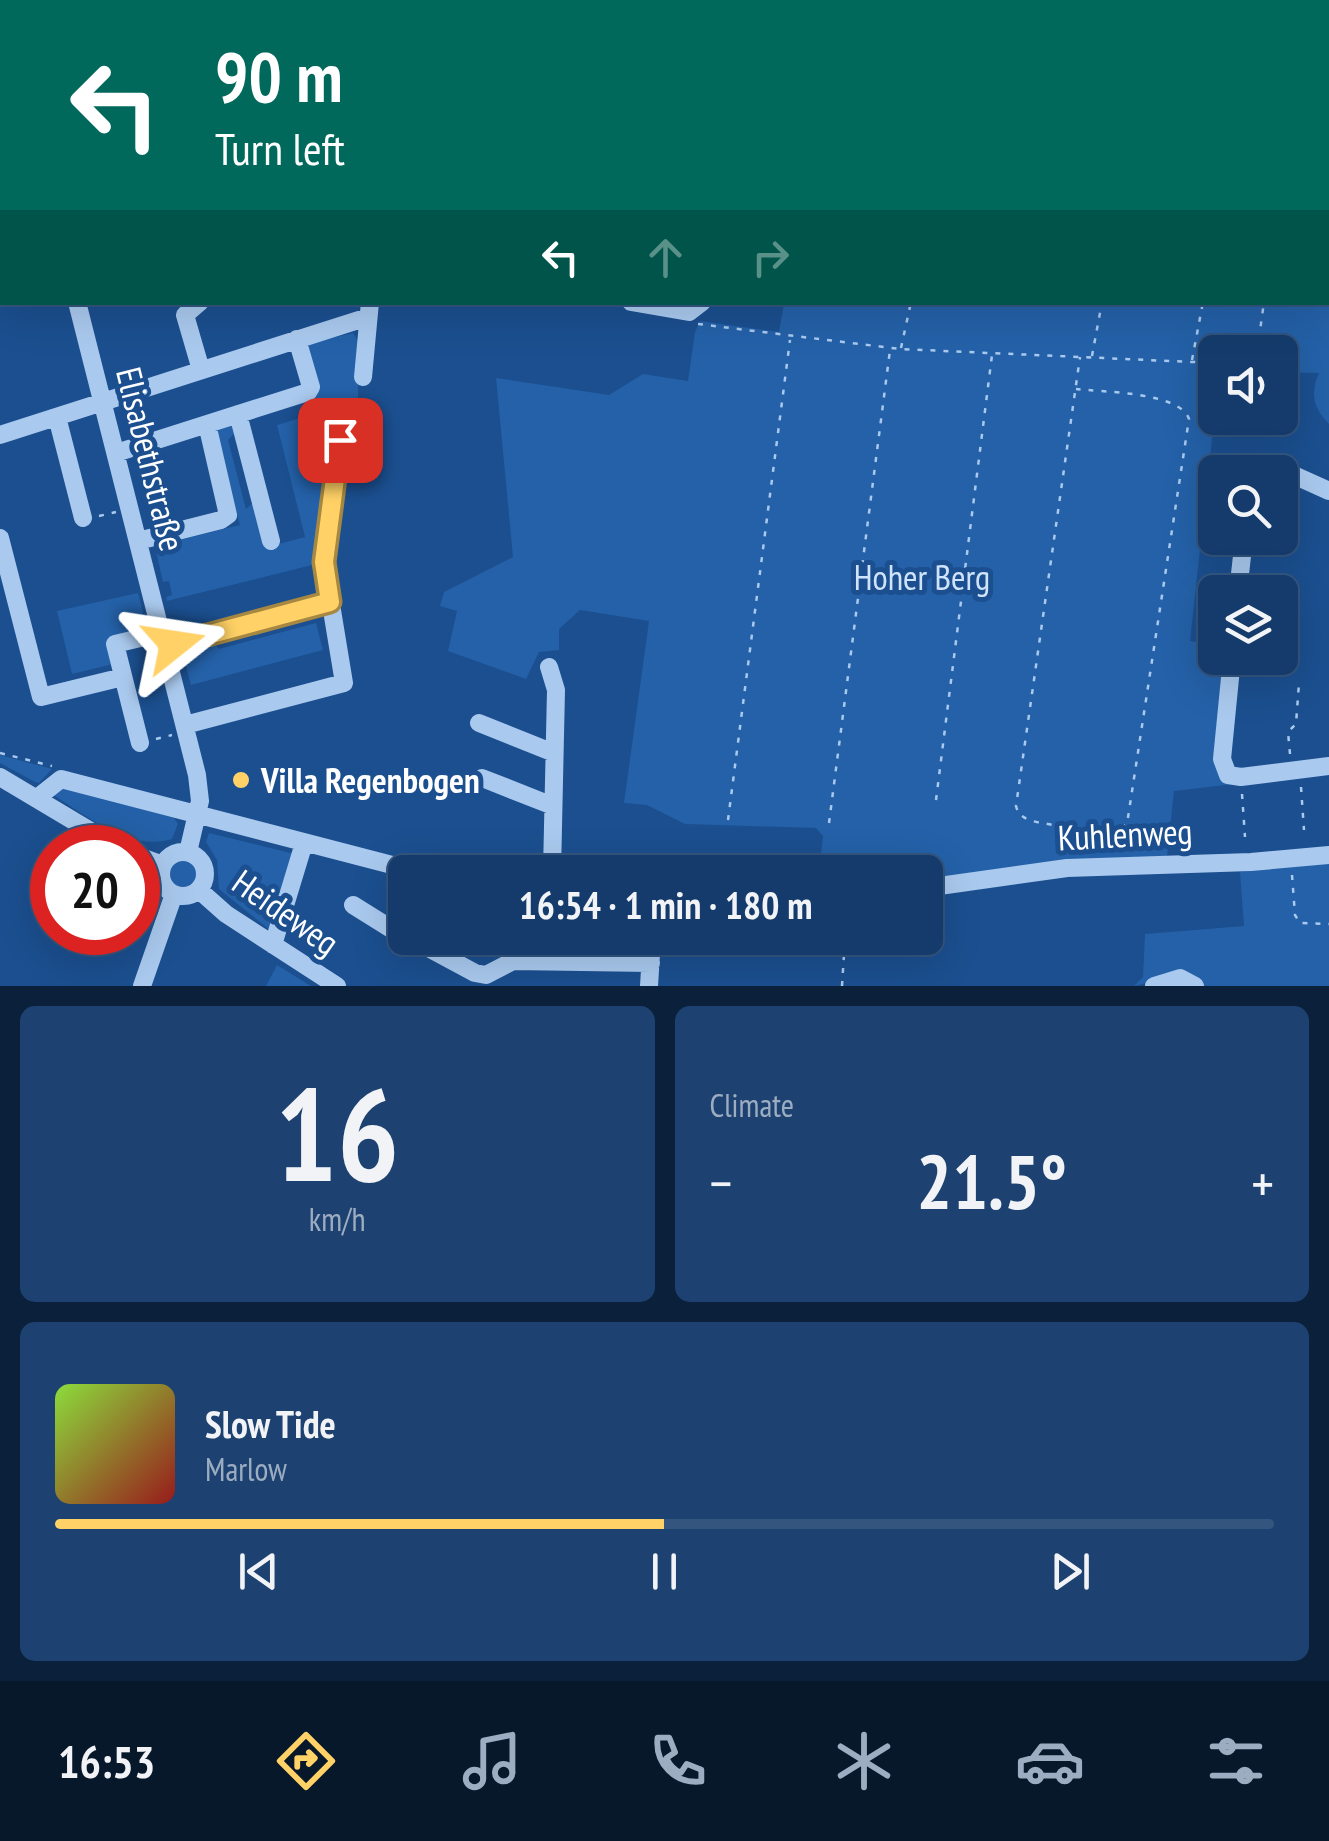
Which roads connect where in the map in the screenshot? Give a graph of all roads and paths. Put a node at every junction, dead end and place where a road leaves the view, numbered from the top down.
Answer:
1 (77, 305) edge
2 (197, 305) edge
3 (648, 305) edge
4 (910, 305) edge
5 (1101, 305) edge
6 (1202, 305) edge
7 (1264, 305) edge
8 (369, 310) edge
9 (695, 313) edge
10 (1259, 335) edge
11 (790, 338) junction
12 (297, 340) junction
13 (890, 348) junction
14 (900, 350) junction
15 (992, 354) junction
16 (1080, 358) junction
17 (1091, 358) junction
18 (1192, 362) junction
19 (1198, 362) edge
20 (201, 370) junction
21 (363, 376) dead end
22 (1076, 389) junction
23 (102, 401) junction
24 (238, 414) junction
25 (57, 416) junction
26 (207, 424) junction
27 (0, 435) edge
28 (340, 440) dead end
29 (116, 453) junction
30 (1298, 477) edge
31 (1329, 491) edge
32 (122, 511) dead end
33 (84, 518) joint
34 (0, 538) edge
35 (138, 541) junction
36 (271, 541) dead end
37 (330, 602) junction
38 (163, 639) junction
39 (549, 667) dead end
40 (1230, 675) edge
41 (123, 677) junction
42 (1299, 684) dead end
43 (479, 723) dead end
44 (181, 730) junction
45 (140, 743) joint
46 (554, 753) junction
47 (1329, 766) edge
48 (1299, 770) junction
49 (0, 776) edge
50 (1247, 776) junction
51 (482, 778) dead end
52 (37, 798) junction
53 (936, 800) dead end
54 (553, 806) junction
55 (198, 814) junction
56 (728, 820) dead end
57 (829, 823) dead end
58 (81, 825) edge
59 (1304, 830) dead end
60 (1070, 832) junction
61 (1246, 837) dead end
62 (304, 842) junction
63 (188, 852) junction
64 (552, 855) edge
65 (1329, 855) edge
66 (1290, 858) junction
67 (160, 864) edge
68 (388, 864) edge
69 (163, 865) junction
70 (1067, 868) junction
71 (943, 885) edge
72 (199, 890) junction
73 (174, 894) junction
74 (353, 905) dead end
75 (1329, 924) edge
76 (388, 926) edge
77 (273, 945) junction
78 (441, 955) edge
79 (651, 955) edge
80 (844, 955) edge
81 (651, 963) junction
82 (142, 986) edge
83 (337, 986) edge
84 (648, 986) edge
85 (842, 986) edge
86 (1154, 986) edge
87 (1195, 986) edge

1 - 23 street, Elisabethstraße
2 - 20 street
3 - 9 street
4 - 14 path
5 - 17 path
6 - 18 path
7 - 10 path
8 - 12 street
8 - 21 street
9 - 11 path
11 - 13 path
11 - 56 path
12 - 20 street
12 - 24 street
13 - 14 path
13 - 57 path
14 - 15 path
15 - 16 path
15 - 53 path
16 - 17 path
16 - 22 path
17 - 18 path
18 - 19 path
20 - 23 street
22 - 60 path
22 - 60 path
23 - 25 street
23 - 29 street, Elisabethstraße
24 - 26 street
24 - 36 street
25 - 27 street
25 - 33 street
26 - 29 street
26 - 35 street
28 - 37 street
29 - 35 street, Elisabethstraße
30 - 31 street
32 - 33 path
34 - 41 street
35 - 38 street, Elisabethstraße
37 - 38 street
37 - 44 street
38 - 41 street
38 - 44 street, Elisabethstraße
39 - 46 street
40 - 50 street
41 - 45 street
42 - 48 path
43 - 46 street
44 - 45 path
44 - 55 street, Elisabethstraße
46 - 54 street
47 - 48 street
48 - 50 street
48 - 59 path
49 - 52 street
50 - 61 path
51 - 54 street
52 - 55 street
52 - 58 street
54 - 64 street
55 - 62 street
55 - 63 street, Elisabethstraße
60 - 70 path
62 - 68 street
62 - 77 street
63 - 69 street
63 - 72 street
65 - 66 street, Kuhlenweg
66 - 70 street, Kuhlenweg
66 - 75 path
67 - 69 street
69 - 73 street
70 - 71 street, Kuhlenweg
72 - 73 street
72 - 77 street, Heideweg
73 - 82 street
74 - 76 street
77 - 83 street, Heideweg
78 - 81 street
79 - 81 street
80 - 85 path
81 - 84 street
86 - 87 street

